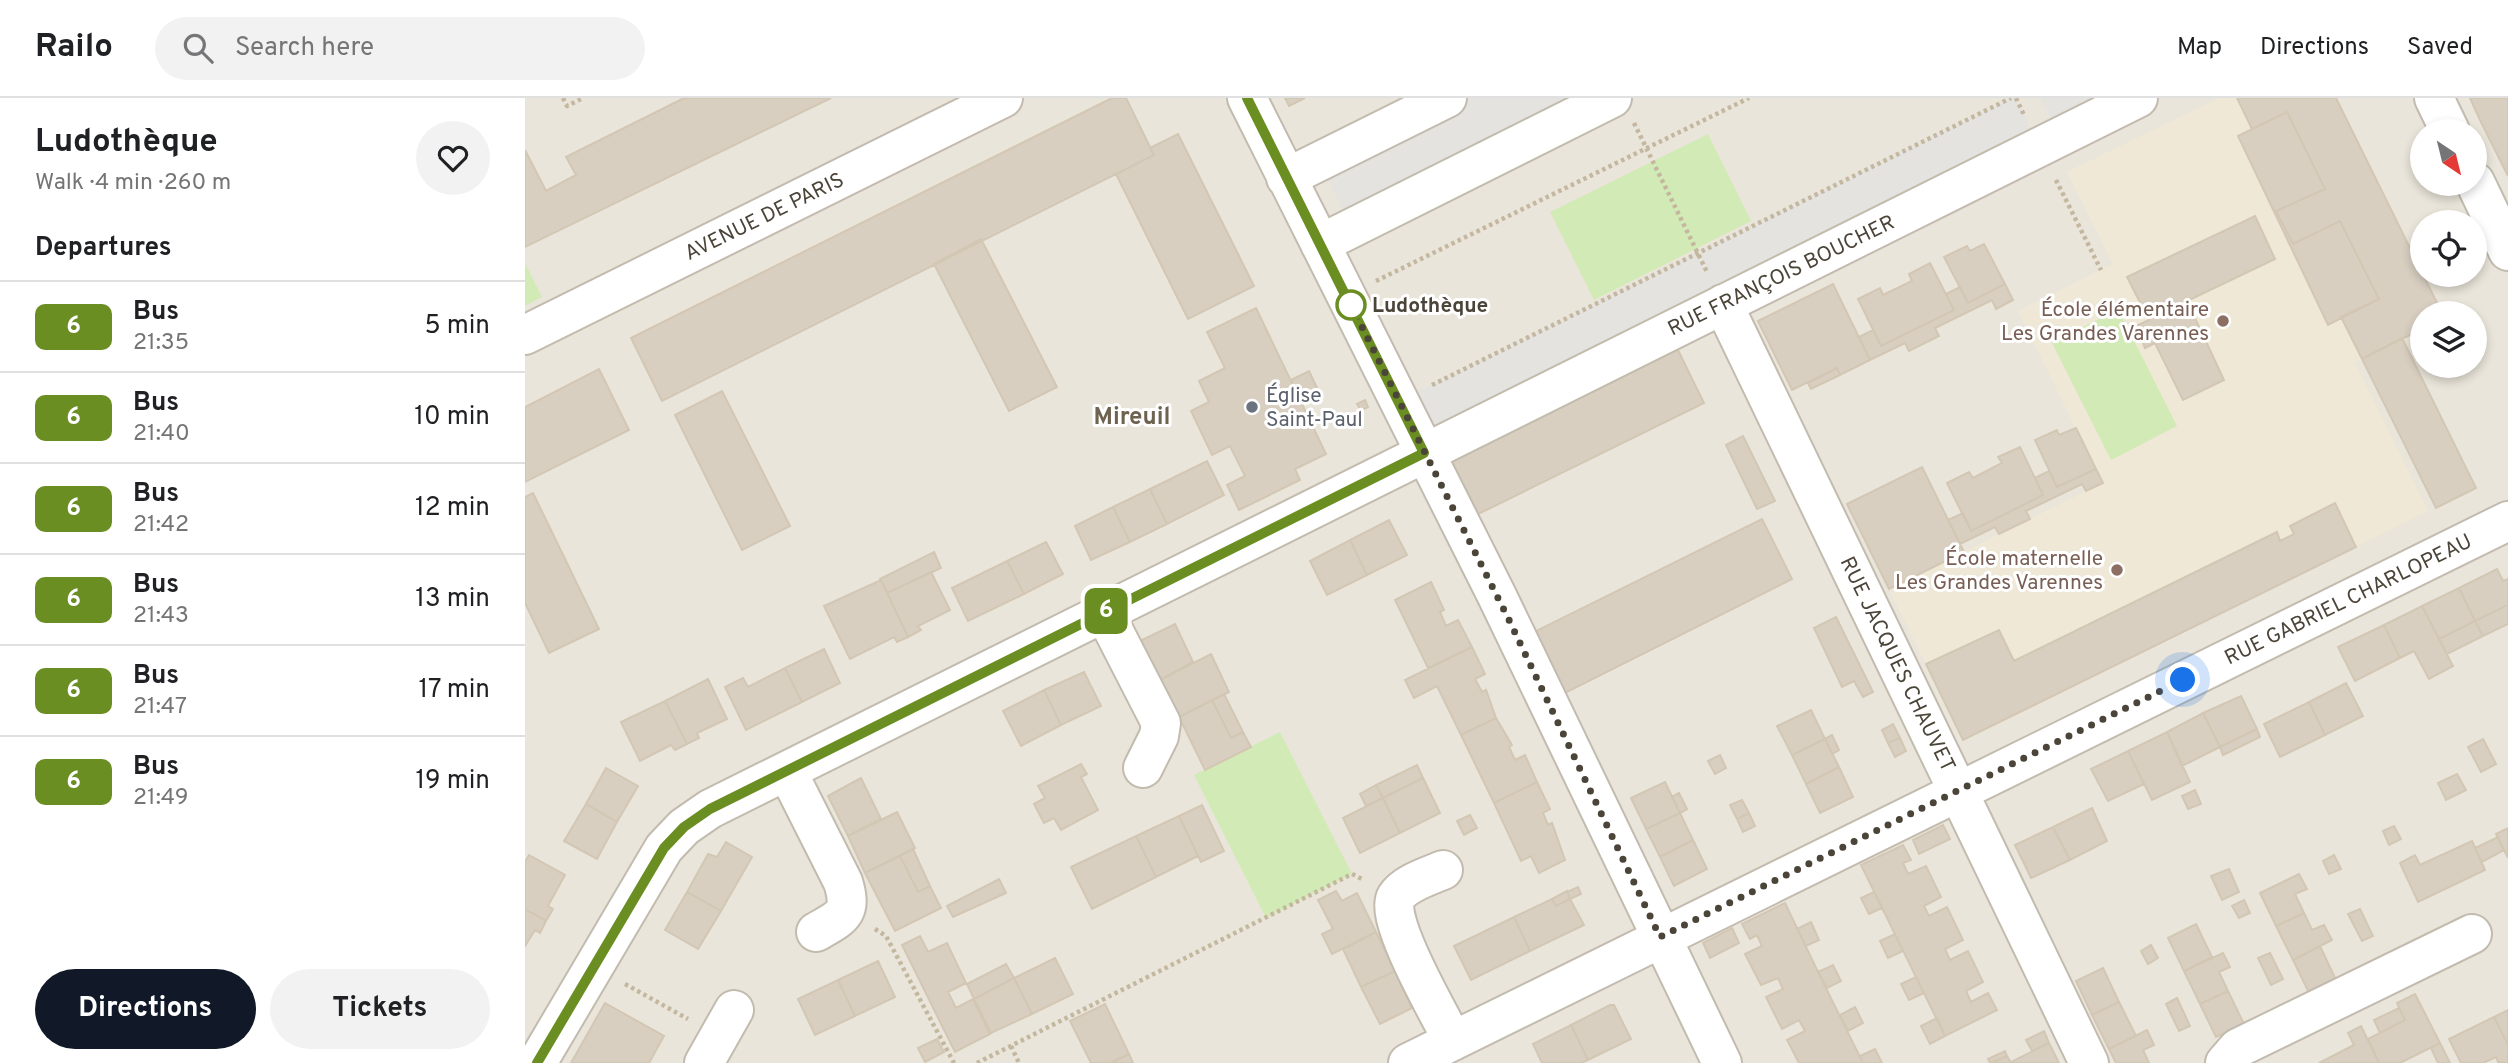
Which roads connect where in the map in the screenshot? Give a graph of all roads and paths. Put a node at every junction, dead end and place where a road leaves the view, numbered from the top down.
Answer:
1 (563, 98) edge
2 (583, 98) edge
3 (1003, 98) edge
4 (1247, 98) edge
5 (1447, 98) edge
6 (1749, 98) edge
7 (2014, 98) edge
8 (2138, 98) edge
9 (2434, 98) edge
10 (1622, 108) edge
11 (2444, 119) edge
12 (2040, 147) junction
13 (1646, 149) junction
14 (1286, 178) junction
15 (2482, 196) edge
16 (1319, 244) junction
17 (2508, 251) edge
18 (1697, 252) junction
19 (2101, 270) dead end
20 (1347, 296) junction
21 (1723, 304) junction
22 (525, 335) edge
23 (1399, 401) junction
24 (1424, 453) junction
25 (2508, 521) edge
26 (1104, 612) junction
27 (1143, 768) dead end
28 (787, 771) junction
29 (1959, 791) junction
30 (1443, 870) dead end
31 (1396, 896) junction
32 (831, 921) joint
33 (2472, 934) dead end
34 (1660, 937) junction
35 (594, 967) junction
36 (719, 1037) edge
37 (1453, 1041) junction
38 (1011, 1046) junction
39 (537, 1063) edge
40 (954, 1063) edge
41 (977, 1063) edge
42 (1019, 1063) edge
43 (1408, 1063) edge
44 (1722, 1063) edge
45 (2089, 1063) edge
46 (2225, 1063) edge

1 - 2 path
3 - 22 street, AVENUE DE PARIS
4 - 14 street
5 - 14 street
6 - 13 path
7 - 12 path
7 - 18 path
8 - 12 street, RUE FRANÇOIS BOUCHER
9 - 11 street
10 - 13 path
10 - 16 street
12 - 19 path
12 - 21 street, RUE FRANÇOIS BOUCHER
13 - 18 path
13 - 20 path
14 - 16 street
15 - 17 street
16 - 20 street
18 - 21 path
18 - 23 path
20 - 23 street
21 - 24 street, RUE FRANÇOIS BOUCHER
21 - 29 street, RUE JACQUES CHAUVET
23 - 24 street
24 - 26 street, RUE FRANÇOIS BOUCHER
24 - 34 street
25 - 29 street, RUE GABRIEL CHARLOPEAU
26 - 27 street
26 - 28 street, RUE FRANÇOIS BOUCHER
28 - 32 street
28 - 35 street, RUE FRANÇOIS BOUCHER
29 - 34 street, RUE GABRIEL CHARLOPEAU
29 - 45 street, RUE JACQUES CHAUVET
30 - 31 street
31 - 37 street
31 - 38 path
32 - 40 path
33 - 46 street
34 - 37 street, RUE GABRIEL CHARLOPEAU
34 - 44 street
35 - 36 path
35 - 39 street, RUE FRANÇOIS BOUCHER
37 - 43 street, RUE GABRIEL CHARLOPEAU
38 - 41 path
38 - 42 path

